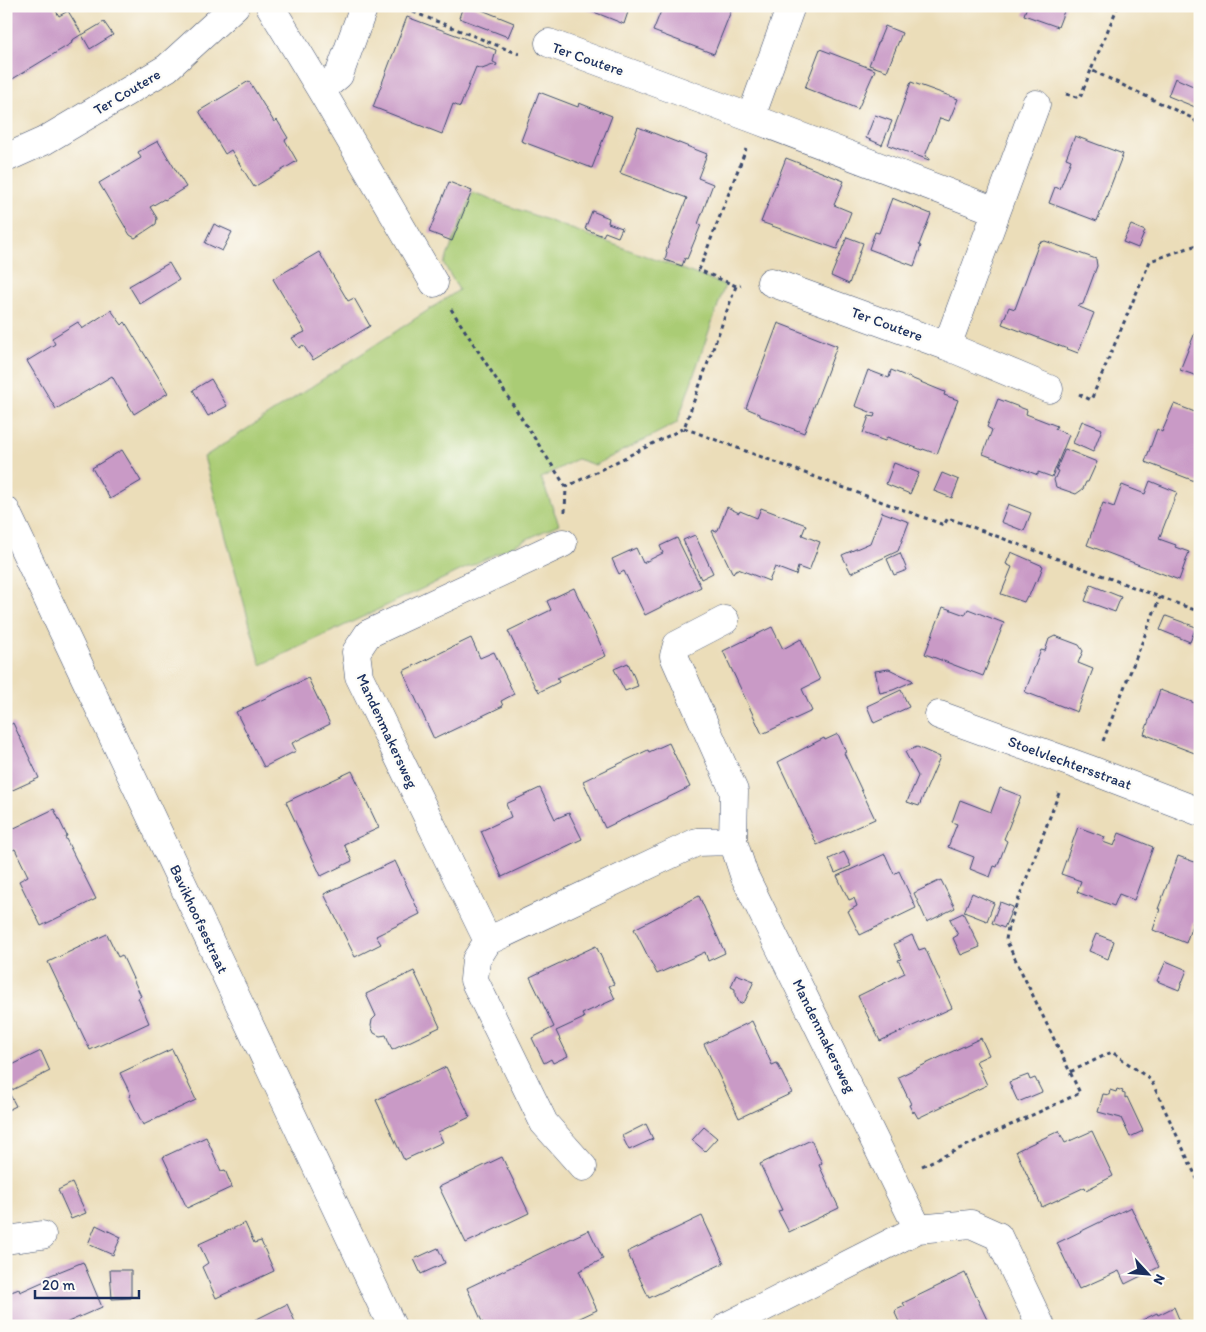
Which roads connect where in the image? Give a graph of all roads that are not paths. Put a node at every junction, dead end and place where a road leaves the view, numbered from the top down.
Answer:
1 (235, 6) edge
2 (270, 6) edge
3 (364, 6) edge
4 (792, 6) edge
5 (549, 43) road end
6 (321, 90) junction
7 (1036, 104) road end
8 (754, 119) junction
9 (6, 158) edge
10 (996, 211) junction
11 (772, 282) road end
12 (434, 283) road end
13 (947, 346) junction
14 (1049, 389) road end
15 (6, 511) edge
16 (563, 543) road end
17 (725, 620) dead end
18 (939, 715) dead end
19 (1200, 812) edge
20 (733, 841) junction
21 (488, 941) junction
22 (583, 1166) dead end
23 (918, 1229) junction
24 (42, 1235) dead end
25 (6, 1240) edge
26 (392, 1326) edge
27 (727, 1326) edge
28 (1042, 1326) edge

1 - 9 street, Ter Coutere
2 - 6 street
3 - 6 street
4 - 8 street
5 - 8 street, Ter Coutere
6 - 12 street
7 - 10 street
8 - 10 street, Ter Coutere
10 - 13 street
11 - 13 street, Ter Coutere
13 - 14 street, Ter Coutere
15 - 26 street, Bavikhoofsestraat
16 - 21 street, Mandenmakersweg
17 - 20 street, Mandenmakersweg
18 - 19 street, Stoelvlechtersstraat
20 - 21 street
20 - 23 street, Mandenmakersweg
21 - 22 street
23 - 27 street
23 - 28 street
24 - 25 street

